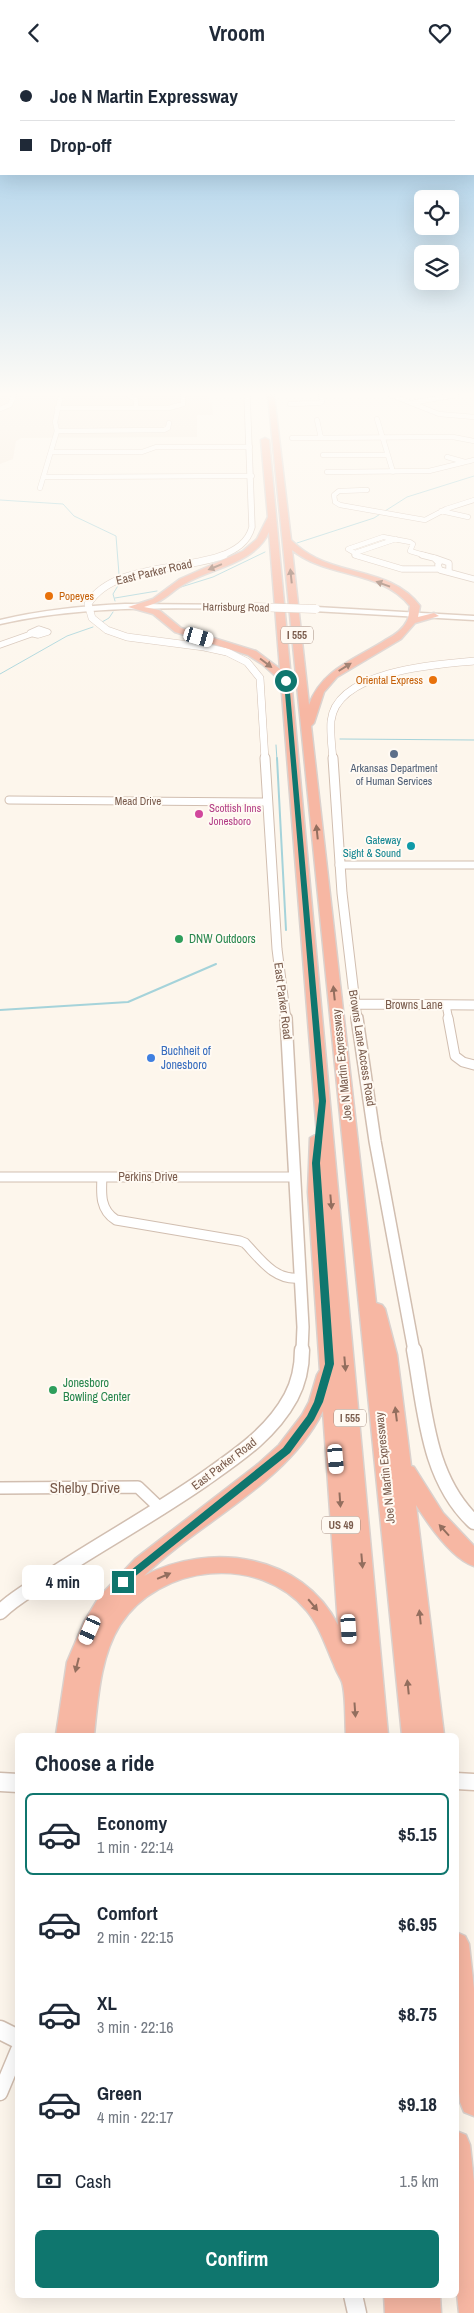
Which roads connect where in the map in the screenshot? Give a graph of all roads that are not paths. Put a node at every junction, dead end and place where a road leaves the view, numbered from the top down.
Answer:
1 (252, 500) edge
2 (270, 500) edge
3 (282, 500) edge
4 (335, 500) edge
5 (474, 500) edge
6 (441, 511) junction
7 (272, 516) junction
8 (468, 517) dead end
9 (287, 541) junction
10 (434, 558) junction
11 (446, 562) junction
12 (439, 563) junction
13 (439, 569) junction
14 (449, 572) junction
15 (474, 579) edge
16 (161, 606) junction
17 (133, 607) junction
18 (88, 608) junction
19 (414, 614) junction
20 (434, 616) joint
21 (474, 618) edge
22 (0, 622) edge
23 (31, 634) dead end
24 (2, 643) edge
25 (474, 661) edge
26 (286, 681) junction
27 (307, 729) junction
28 (9, 800) dead end
29 (268, 802) junction
30 (339, 865) junction
31 (474, 865) edge
32 (355, 1004) junction
33 (446, 1005) junction
34 (474, 1005) edge
35 (474, 1065) edge
36 (322, 1101) junction
37 (0, 1177) edge
38 (102, 1177) junction
39 (295, 1177) junction
40 (363, 1259) junction
41 (300, 1278) junction
42 (329, 1364) junction
43 (402, 1462) junction
44 (0, 1488) edge
45 (161, 1509) junction
46 (474, 1522) edge
47 (474, 1558) edge
48 (0, 1612) edge
49 (354, 1686) junction
50 (79, 1733) edge
51 (79, 1733) edge
52 (357, 1733) edge
53 (377, 1733) edge
54 (413, 1733) edge
55 (433, 1733) edge
56 (459, 1781) edge
57 (474, 1781) edge
58 (0, 1782) edge
59 (15, 1783) edge
60 (459, 1970) edge
61 (0, 2030) edge
62 (15, 2038) edge
63 (15, 2057) edge
64 (0, 2093) edge
65 (474, 2101) edge
66 (459, 2173) edge
67 (354, 2298) edge
68 (399, 2298) edge
69 (425, 2298) edge
70 (357, 2313) edge
71 (400, 2313) edge
72 (426, 2313) edge
73 (474, 2313) edge

1 - 18 street, East Parker Road
2 - 7 highway, Joe N Martin Expressway / I 555
3 - 9 highway, Joe N Martin Expressway / I 555
4 - 6 street
5 - 6 street
6 - 8 street
7 -> 16 highway
7 - 26 highway, Joe N Martin Expressway / I 555
19 -> 9 highway
27 -> 9 highway, Joe N Martin Expressway / I 555
10 - 11 street
10 - 12 street
10 - 13 street
11 - 12 street
11 - 14 street
12 - 13 street
13 - 14 street
14 - 15 street
16 - 17 highway
16 - 17 highway
16 - 19 main road, Harrisburg Road, bridge
16 -> 26 highway
17 - 18 main road
18 - 22 main road
18 - 29 street, East Parker Road
19 - 20 highway
27 -> 19 highway
20 - 21 main road
23 - 24 street
25 - 30 street, Browns Lane Access Road
26 - 36 highway, Joe N Martin Expressway / I 555
40 -> 27 highway, Joe N Martin Expressway / I 555
28 - 29 street, Mead Drive
29 - 39 street, East Parker Road
30 - 31 street
30 - 32 street, Browns Lane Access Road
32 - 33 street, Browns Lane
32 - 46 street, Browns Lane Access Road
33 - 34 street, Browns Lane
33 - 35 street
36 - 42 highway, US 49
36 -> 53 highway, Joe N Martin Expressway / I 555
37 - 38 street, Perkins Drive
38 - 39 street, Perkins Drive
38 - 41 street
39 - 41 street, East Parker Road
43 -> 40 highway
54 -> 40 highway, Joe N Martin Expressway / I 555
41 - 45 street, East Parker Road
42 -> 49 highway, US 49
42 -> 50 highway
47 -> 43 highway
55 -> 43 highway
44 - 45 street, Shelby Drive
45 - 48 street, East Parker Road
51 -> 49 highway
49 -> 52 highway, US 49
56 - 57 main road
58 - 59 street
60 - 65 highway
61 - 62 street
63 - 64 street
66 - 73 highway
67 - 70 street
68 - 71 highway
69 - 72 highway

